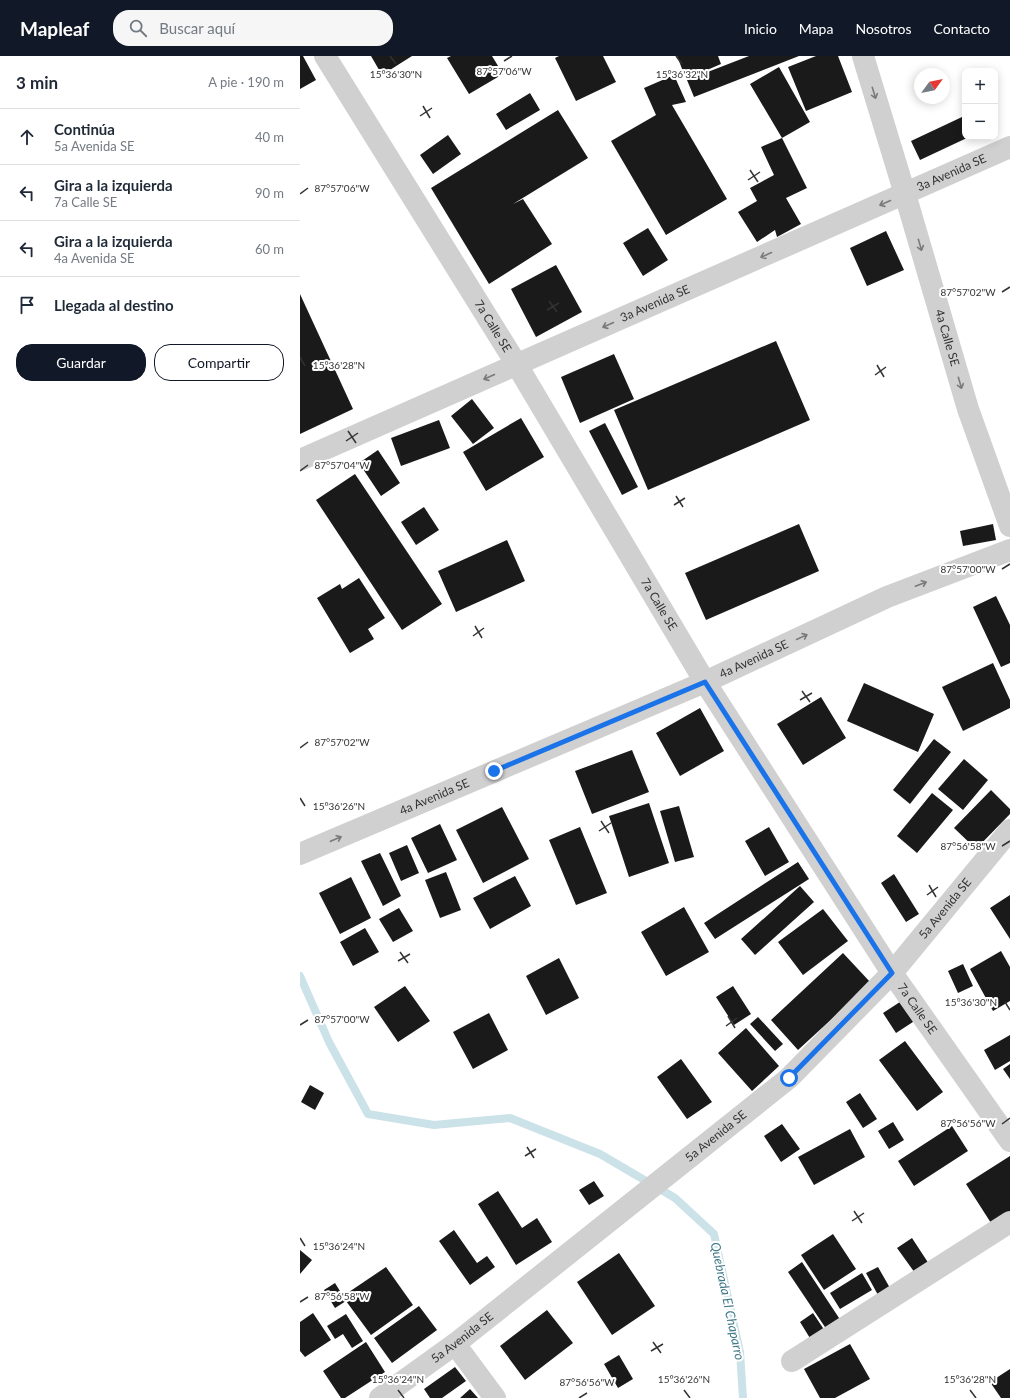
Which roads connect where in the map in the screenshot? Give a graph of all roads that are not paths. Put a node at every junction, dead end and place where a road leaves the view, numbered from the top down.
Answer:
1 (325, 56) edge
2 (862, 56) edge
3 (1010, 148) edge
4 (905, 194) junction
5 (517, 365) junction
6 (300, 460) edge
7 (1010, 526) edge
8 (1010, 550) edge
9 (705, 682) junction
10 (1010, 830) edge
11 (300, 854) edge
12 (892, 973) junction
13 (1010, 1140) edge
14 (1010, 1222) edge
15 (455, 1344) junction
16 (792, 1361) dead end
17 (380, 1398) edge
18 (495, 1398) edge

1 - 5 street, 7a Calle SE
2 -> 4 street, 4a Calle SE
3 - 4 street, 3a Avenida SE
4 -> 5 street, 3a Avenida SE
4 -> 7 street, 4a Calle SE
5 -> 6 street, 3a Avenida SE
5 - 9 street, 7a Calle SE
9 -> 8 street, 4a Avenida SE
11 -> 9 street, 4a Avenida SE
9 - 12 street, 7a Calle SE
10 - 12 street, 5a Avenida SE
12 - 13 street, 7a Calle SE
12 - 15 street, 5a Avenida SE
14 - 16 street
15 - 17 street, 5a Avenida SE
15 - 18 street

